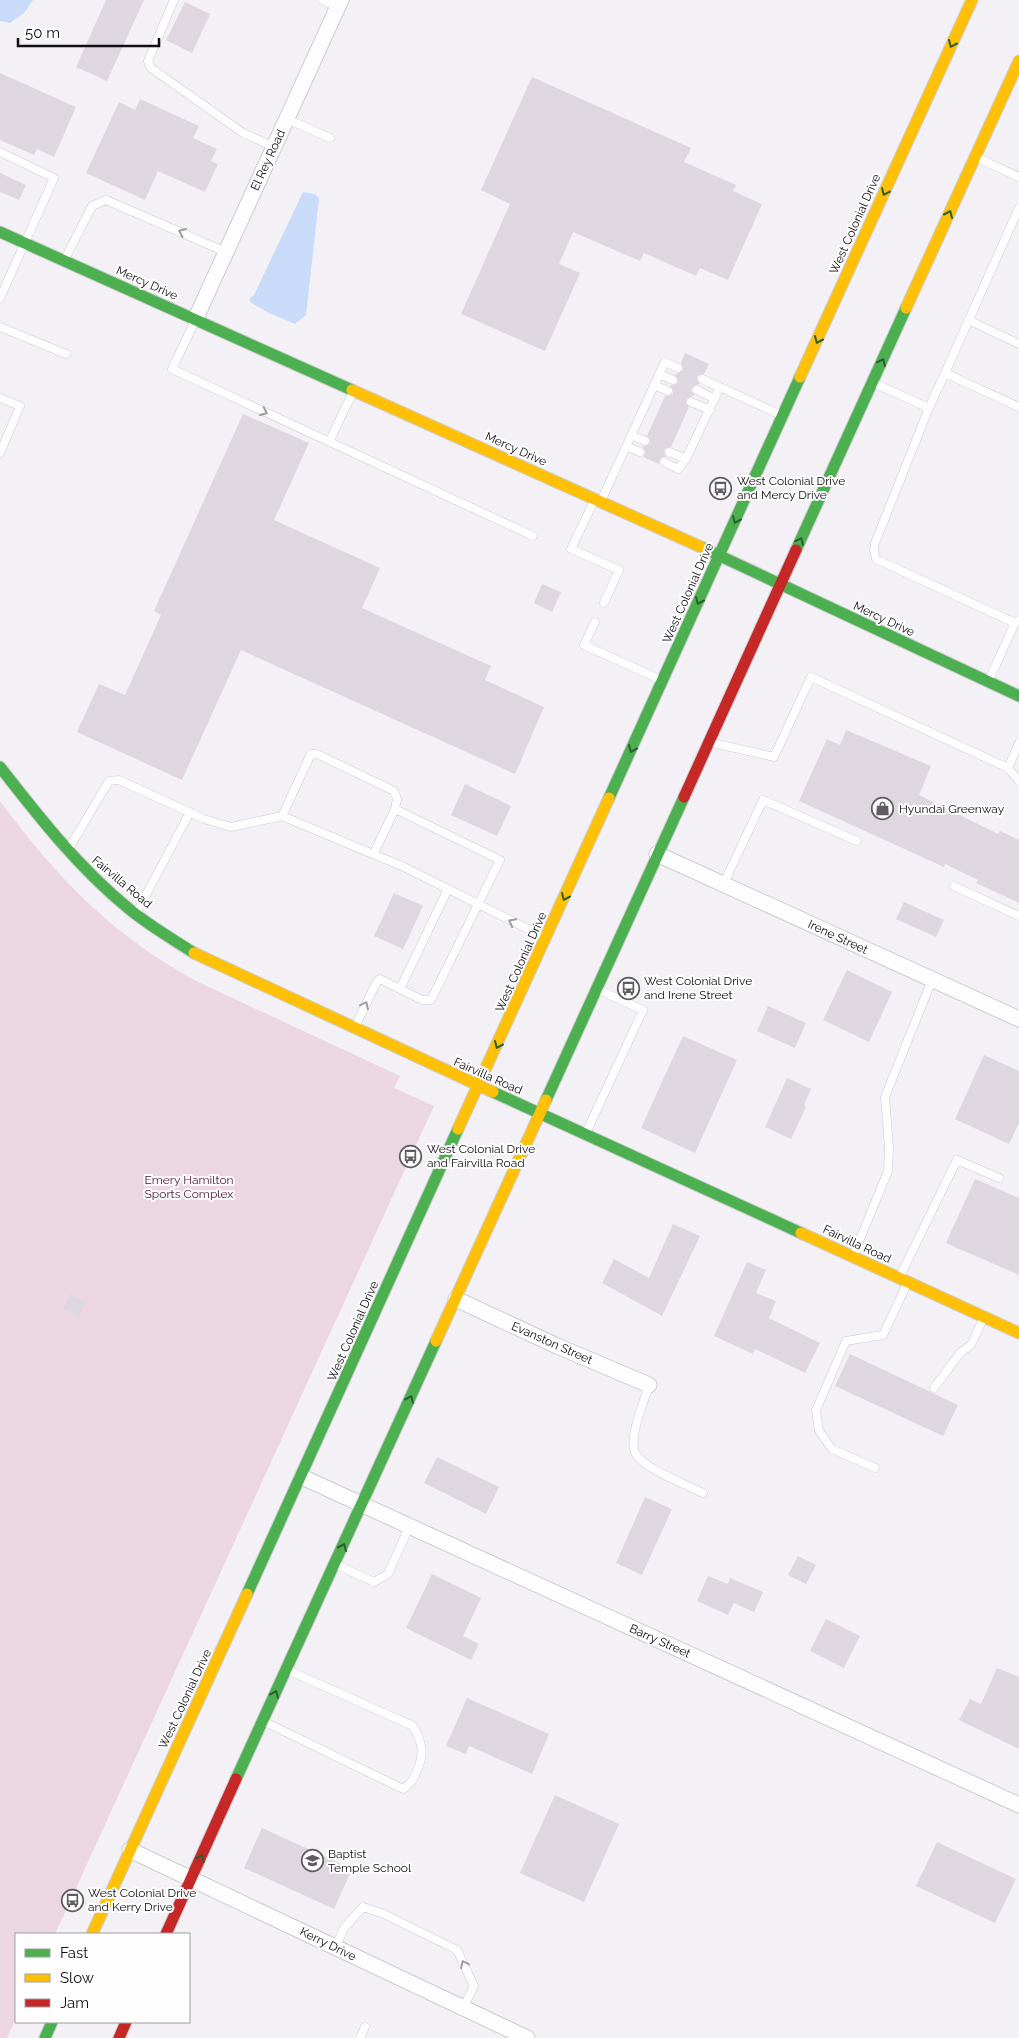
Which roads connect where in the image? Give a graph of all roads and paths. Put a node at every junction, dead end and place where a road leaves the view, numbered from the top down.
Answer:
1 (174, 0) edge
2 (322, 0) edge
3 (972, 0) edge
4 (340, 4) edge
5 (1019, 61) edge
6 (287, 119) junction
7 (330, 138) dead end
8 (274, 147) junction
9 (0, 152) edge
10 (975, 157) junction
11 (1019, 177) edge
12 (1019, 208) edge
13 (0, 232) edge
14 (24, 243) junction
15 (226, 252) junction
16 (64, 261) junction
17 (0, 298) edge
18 (195, 320) junction
19 (968, 320) junction
20 (0, 327) edge
21 (1019, 344) edge
22 (66, 354) dead end
23 (678, 368) dead end
24 (945, 373) junction
25 (659, 374) junction
26 (702, 379) dead end
27 (673, 380) dead end
28 (872, 382) junction
29 (654, 385) junction
30 (720, 387) junction
31 (697, 390) dead end
32 (353, 391) junction
33 (668, 391) dead end
34 (0, 398) edge
35 (715, 399) junction
36 (691, 402) dead end
37 (1019, 407) edge
38 (929, 408) junction
39 (710, 410) junction
40 (783, 415) junction
41 (631, 434) junction
42 (645, 441) dead end
43 (330, 442) junction
44 (626, 446) junction
45 (640, 452) dead end
46 (669, 452) dead end
47 (0, 453) edge
48 (686, 459) junction
49 (664, 462) dead end
50 (597, 501) junction
51 (533, 536) dead end
52 (719, 557) junction
53 (780, 586) junction
54 (604, 603) dead end
55 (1017, 621) edge
56 (595, 622) dead end
57 (663, 681) junction
58 (988, 682) junction
59 (1019, 696) edge
60 (708, 742) junction
61 (1019, 743) edge
62 (0, 767) edge
63 (1008, 768) junction
64 (1019, 781) edge
65 (395, 809) junction
66 (190, 812) junction
67 (282, 816) junction
68 (857, 841) dead end
69 (68, 851) junction
70 (374, 853) junction
71 (657, 854) junction
72 (724, 885) junction
73 (954, 886) dead end
74 (448, 889) junction
75 (478, 905) junction
76 (136, 914) junction
77 (1019, 916) edge
78 (546, 938) junction
79 (932, 980) junction
80 (400, 989) junction
81 (596, 989) junction
82 (1019, 1019) edge
83 (354, 1029) junction
84 (479, 1087) junction
85 (540, 1114) junction
86 (585, 1134) junction
87 (1000, 1178) dead end
88 (853, 1257) junction
89 (904, 1280) junction
90 (456, 1299) junction
91 (984, 1317) junction
92 (1019, 1333) edge
93 (649, 1385) joint
94 (934, 1388) dead end
95 (875, 1468) dead end
96 (302, 1477) junction
97 (703, 1493) dead end
98 (362, 1505) junction
99 (408, 1527) junction
100 (335, 1564) junction
101 (287, 1669) junction
102 (263, 1721) junction
103 (1019, 1805) edge
104 (130, 1850) junction
105 (191, 1879) junction
106 (92, 1933) edge
107 (166, 1933) edge
108 (336, 1948) junction
109 (463, 2008) junction
110 (52, 2023) edge
111 (126, 2023) edge
112 (365, 2026) dead end
113 (45, 2038) edge
114 (119, 2038) edge
115 (360, 2038) edge
116 (527, 2038) edge

1 - 8 lane
2 - 4 lane
3 -> 40 main road, West Colonial Drive
4 - 6 street, El Rey Road
5 - 10 main road
6 - 7 lane
6 - 8 street, El Rey Road
8 - 15 street, El Rey Road
9 - 14 lane
10 - 11 lane
28 -> 10 main road
12 - 19 lane
13 - 14 main road, Mercy Drive
14 - 16 main road, Mercy Drive
14 - 17 lane
15 -> 16 lane
15 - 18 street, El Rey Road
16 - 18 main road, Mercy Drive
18 - 32 main road, Mercy Drive
18 -> 43 lane
19 - 21 lane
19 - 24 lane
20 - 22 lane
23 - 25 lane
24 - 37 lane
24 - 38 lane
25 - 27 lane
25 - 29 lane
26 - 30 lane
28 - 38 lane
53 -> 28 main road
29 - 33 lane
29 - 41 lane
30 - 35 lane
30 - 40 lane
31 - 35 lane
32 - 43 lane
32 - 50 main road, Mercy Drive
34 - 47 lane
35 - 39 lane
36 - 39 lane
38 - 55 lane
39 - 48 lane
40 -> 52 main road, West Colonial Drive
41 - 42 lane
41 - 44 lane
43 - 51 lane
44 - 45 lane
44 - 50 lane
46 - 48 lane
48 - 49 lane
50 - 52 main road, Mercy Drive
50 - 54 lane
52 - 53 main road, Mercy Drive
52 -> 57 main road, West Colonial Drive
53 - 58 main road, Mercy Drive
53 - 60 main road
55 - 58 lane
56 - 57 lane
57 -> 78 main road, West Colonial Drive
58 - 59 main road, Mercy Drive
60 - 63 lane
60 - 71 main road
61 - 63 lane
62 - 69 main road, Fairvilla Road
63 - 64 lane
65 - 67 lane
65 - 70 lane
65 - 75 lane
66 - 67 lane
66 - 69 lane
66 - 76 lane
67 - 70 lane
68 - 72 lane
69 - 76 main road, Fairvilla Road
70 - 74 lane
71 - 72 street, Irene Street
71 - 81 main road
72 - 79 street, Irene Street
73 - 77 lane
74 - 75 lane
74 - 80 lane
78 -> 75 lane
75 - 80 lane
76 - 83 main road, Fairvilla Road
78 -> 84 main road, West Colonial Drive
79 - 82 street, Irene Street
79 - 88 lane
83 -> 80 lane
81 - 85 main road
81 - 86 lane
83 - 84 main road, Fairvilla Road
84 - 85 main road, Fairvilla Road
84 - 96 main road, West Colonial Drive
85 - 86 main road, Fairvilla Road
85 - 90 main road
86 - 88 main road, Fairvilla Road
87 - 89 lane
88 - 89 main road, Fairvilla Road
89 - 91 main road, Fairvilla Road
89 - 95 lane
90 - 93 street, Evanston Street
98 -> 90 main road
91 - 92 main road, Fairvilla Road
91 - 94 lane
93 - 97 lane
96 - 98 street, Barry Street
96 - 104 main road, West Colonial Drive
98 - 99 street, Barry Street
100 -> 98 main road
99 - 100 lane
99 - 103 street, Barry Street
100 - 101 main road
102 -> 101 main road
101 - 102 lane
105 -> 102 main road
104 - 105 street, Kerry Drive
104 - 106 main road, West Colonial Drive
105 - 107 main road
105 - 108 street, Kerry Drive
108 - 109 street, Kerry Drive
109 -> 108 lane
109 - 116 street, Kerry Drive
110 - 113 main road
111 - 114 main road
112 - 115 lane

